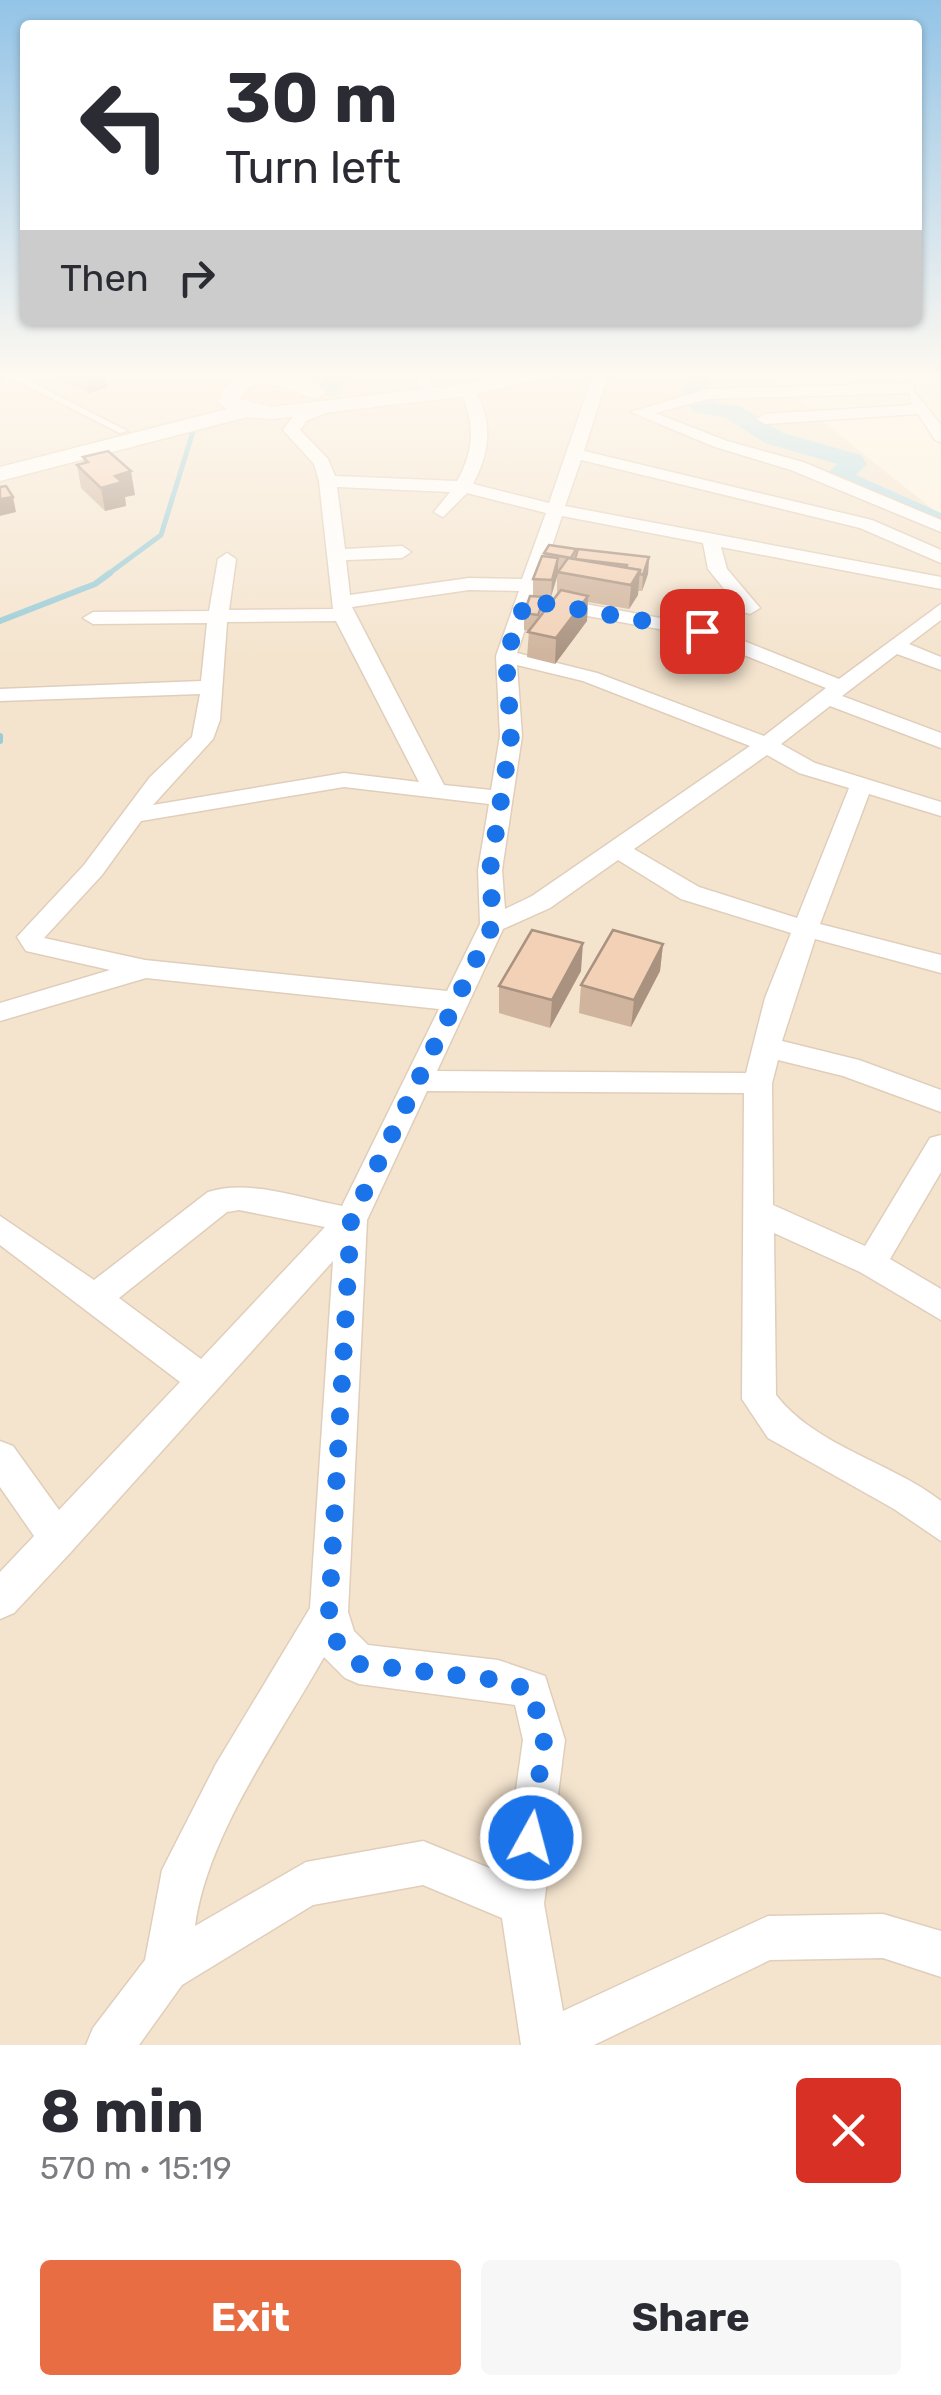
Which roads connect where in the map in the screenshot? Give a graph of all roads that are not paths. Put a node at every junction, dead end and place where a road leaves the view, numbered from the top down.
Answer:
1 (323, 467) edge
2 (472, 467) edge
3 (571, 467) edge
4 (632, 467) edge
5 (798, 467) edge
6 (328, 481) junction
7 (464, 487) junction
8 (556, 510) junction
9 (444, 512) dead end
10 (941, 527) edge
11 (712, 538) junction
12 (402, 552) dead end
13 (334, 555) junction
14 (941, 557) edge
15 (227, 559) dead end
16 (941, 583) edge
17 (529, 592) junction
18 (750, 608) dead end
19 (341, 610) junction
20 (941, 610) edge
21 (217, 616) junction
22 (93, 618) dead end
23 (896, 646) junction
24 (506, 656) junction
25 (941, 664) edge
26 (212, 688) junction
27 (837, 694) junction
28 (0, 695) edge
29 (941, 741) edge
30 (766, 745) junction
31 (862, 786) junction
32 (435, 790) junction
33 (500, 798) junction
34 (941, 809) edge
35 (134, 815) junction
36 (616, 848) junction
37 (493, 924) junction
38 (804, 928) junction
39 (941, 964) edge
40 (145, 969) junction
41 (454, 1001) junction
42 (0, 1012) edge
43 (768, 1048) junction
44 (416, 1081) junction
45 (758, 1082) junction
46 (941, 1101) edge
47 (941, 1146) edge
48 (758, 1212) junction
49 (351, 1220) junction
50 (0, 1228) edge
51 (871, 1263) junction
52 (92, 1301) junction
53 (941, 1306) edge
54 (206, 1382) junction
55 (2, 1463) edge
56 (941, 1524) edge
57 (58, 1540) junction
58 (0, 1600) edge
59 (329, 1612) junction
60 (522, 1904) junction
61 (941, 1954) edge
62 (166, 1969) junction
63 (545, 2044) edge
64 (110, 2045) edge

1 - 6 street
2 - 7 street
3 - 8 street
4 - 14 street
5 - 10 street
6 - 7 street
6 - 13 street
7 - 8 street
7 - 9 street
8 - 11 street
8 - 17 street
11 - 16 street
11 - 18 street
12 - 13 street
13 - 19 street
15 - 21 street
17 - 19 street
17 - 24 street
17 - 27 street
19 - 21 street
19 - 32 street
20 - 23 street
21 - 22 street
21 - 26 street
23 - 25 street
23 - 27 street
24 - 30 street
24 - 33 street
26 - 28 street
26 - 35 street
27 - 29 street
27 - 30 street
30 - 31 street
30 - 36 street
31 - 34 street
31 - 38 street
32 - 33 street
32 - 35 street
33 - 37 street
35 - 40 street
36 - 37 street
36 - 38 street
37 - 41 street
38 - 39 street
38 - 43 street
40 - 41 street
40 - 42 street
41 - 44 street
43 - 45 street
43 - 46 street
44 - 45 street
44 - 49 street
45 - 48 street
47 - 51 street
48 - 51 street
48 - 56 street
49 - 52 street
49 - 54 street
49 - 59 street
50 - 52 street
51 - 53 street
52 - 54 street
54 - 57 street
55 - 57 street
57 - 58 street
59 - 60 street
59 - 62 street
60 - 62 street
60 - 63 street
61 - 63 street
62 - 64 street

